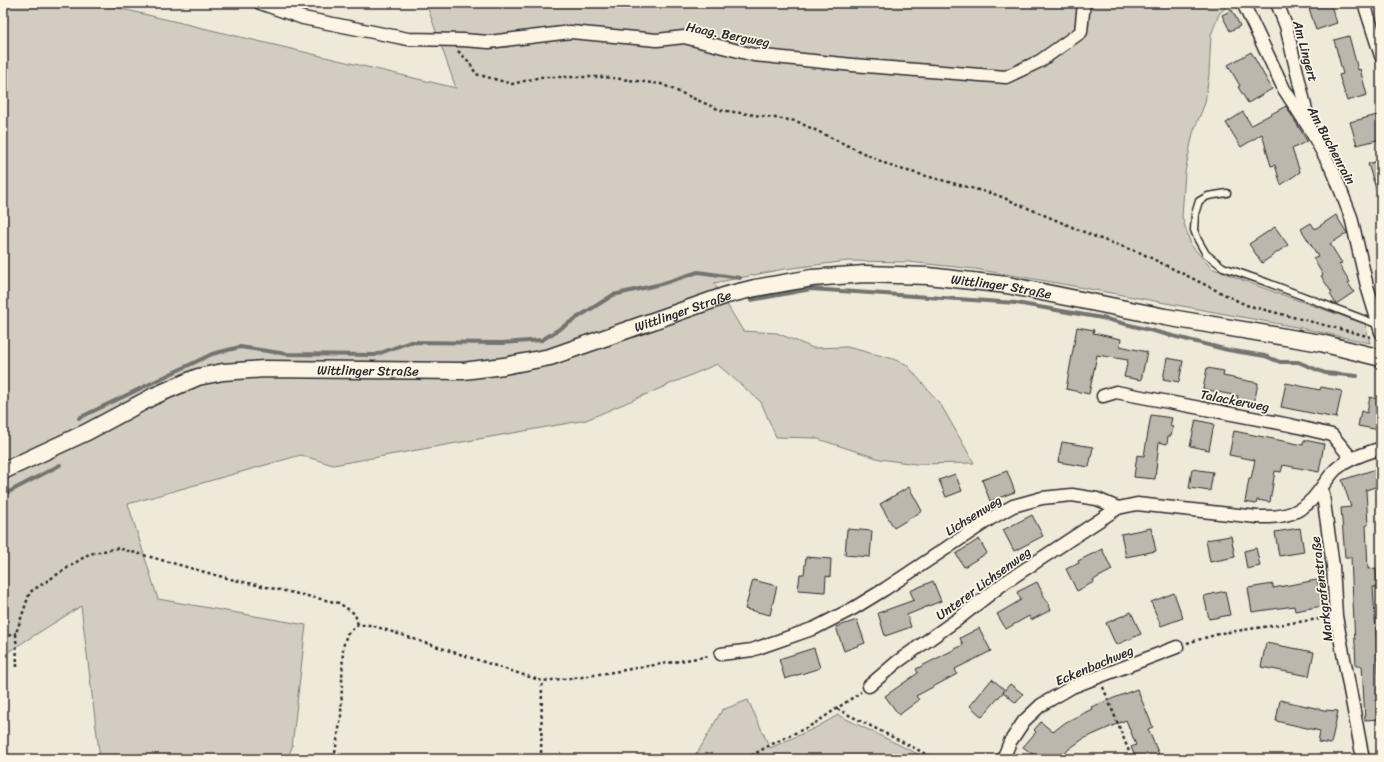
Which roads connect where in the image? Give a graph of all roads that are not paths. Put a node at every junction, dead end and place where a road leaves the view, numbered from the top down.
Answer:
1 (260, 3) edge
2 (1084, 3) edge
3 (1243, 3) edge
4 (1277, 3) edge
5 (1364, 3) edge
6 (1381, 56) edge
7 (1311, 130) junction
8 (1227, 193) dead end
9 (1379, 330) edge
10 (1381, 355) edge
11 (1381, 358) edge
12 (1103, 396) dead end
13 (1381, 448) edge
14 (1352, 459) junction
15 (3, 471) edge
16 (1322, 488) junction
17 (1118, 508) junction
18 (1177, 646) road end
19 (721, 654) road end
20 (869, 686) road end
21 (1003, 759) edge
22 (1363, 759) edge

1 - 2 street, Haag. Bergweg
3 - 7 street, Am Buchenrain
4 - 7 street, Am Lingert
5 - 6 street
7 - 9 street, Am Buchenrain
8 - 9 lane
10 - 11 street
11 - 15 street, Wittlinger Straße
12 - 14 street, Talackerweg
13 - 14 street
14 - 16 street
16 - 17 street
16 - 22 street, Markgrafenstraße
17 - 19 street, Lichsenweg
17 - 20 street, Unterer Lichsenweg
18 - 21 street, Eckenbachweg

